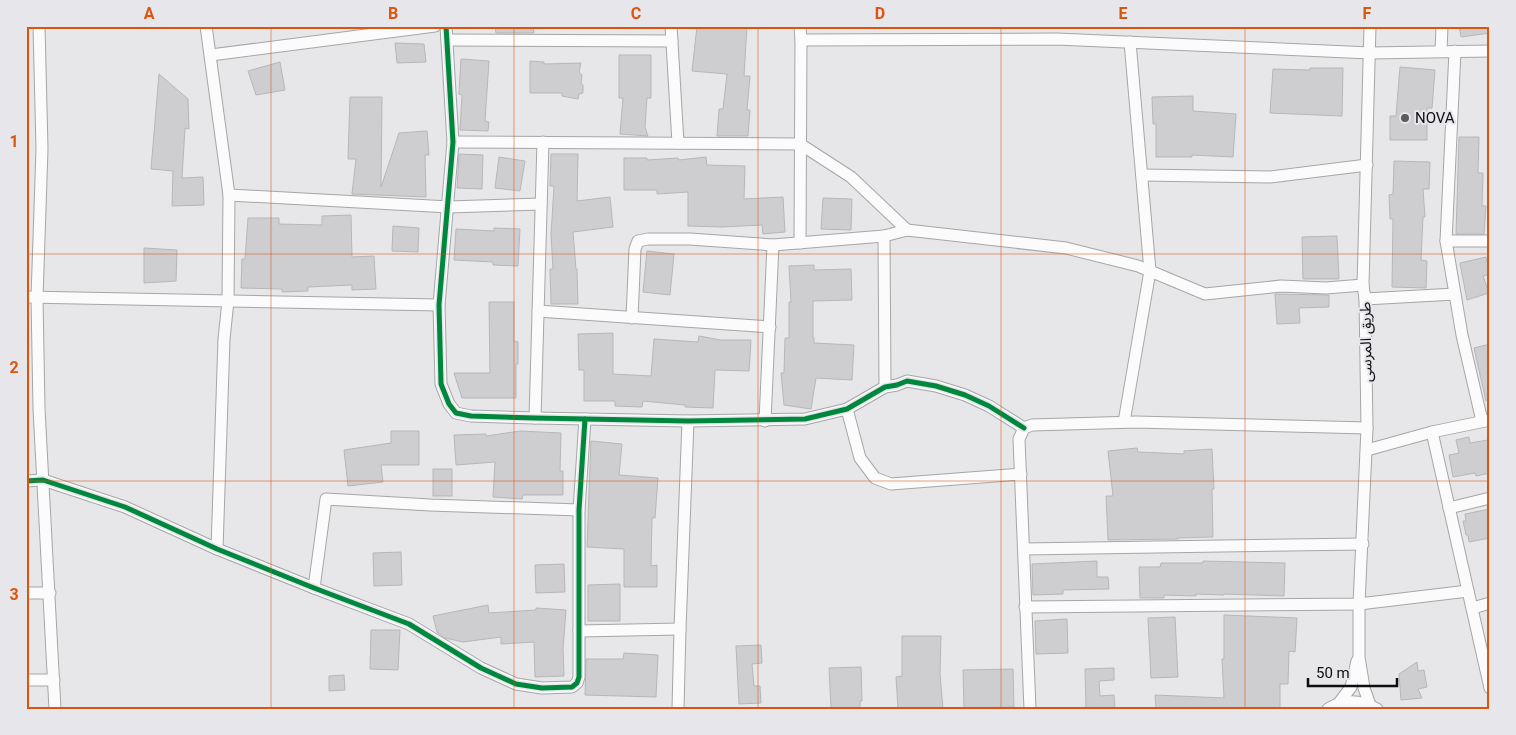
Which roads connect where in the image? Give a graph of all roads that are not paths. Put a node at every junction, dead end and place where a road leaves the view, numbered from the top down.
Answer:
1 (39, 26) edge
2 (206, 26) edge
3 (435, 26) edge
4 (446, 26) edge
5 (671, 26) edge
6 (800, 26) edge
7 (1370, 26) edge
8 (1442, 26) edge
9 (447, 40) junction
10 (801, 40) junction
11 (672, 41) junction
12 (1130, 42) junction
13 (1442, 51) junction
14 (1455, 51) junction
15 (1490, 52) edge
16 (1370, 53) junction
17 (211, 55) junction
18 (453, 142) junction
19 (543, 142) junction
20 (678, 143) junction
21 (800, 144) junction
22 (1367, 165) junction
23 (1142, 175) junction
24 (229, 195) junction
25 (541, 204) junction
26 (449, 207) junction
27 (907, 230) junction
28 (884, 236) junction
29 (1446, 241) junction
30 (1490, 241) edge
31 (800, 243) junction
32 (773, 245) junction
33 (1150, 271) junction
34 (1363, 284) junction
35 (1455, 294) junction
36 (32, 297) edge
37 (1365, 299) junction
38 (228, 301) junction
39 (440, 305) junction
40 (538, 311) junction
41 (632, 318) junction
42 (770, 327) junction
43 (885, 387) junction
44 (26, 409) edge
45 (39, 409) junction
46 (847, 409) junction
47 (535, 418) junction
48 (585, 419) junction
49 (688, 421) junction
50 (765, 421) junction
51 (1486, 421) edge
52 (1124, 422) junction
53 (1024, 428) junction
54 (1368, 428) junction
55 (1432, 432) junction
56 (1366, 450) junction
57 (1021, 474) junction
58 (43, 480) junction
59 (26, 481) edge
60 (1490, 498) edge
61 (1449, 508) junction
62 (579, 510) junction
63 (1363, 544) junction
64 (218, 549) junction
65 (1024, 549) junction
66 (314, 588) junction
67 (1468, 591) junction
68 (26, 593) edge
69 (50, 593) junction
70 (1490, 603) edge
71 (1359, 604) junction
72 (1025, 607) junction
73 (1473, 608) junction
74 (680, 629) junction
75 (579, 630) junction
76 (1358, 657) junction
77 (26, 680) edge
78 (54, 680) junction
79 (1490, 688) edge
80 (1339, 703) junction
81 (1373, 707) edge
82 (55, 709) edge
83 (678, 709) edge
84 (1030, 709) edge
85 (1328, 709) edge

1 - 36 street
2 - 17 street
3 - 17 street
4 - 9 street
5 - 11 street
6 - 10 street
7 - 16 street, طريق المرسى
8 - 13 street
9 - 11 street
9 - 18 street
10 - 12 street
10 - 21 street
11 - 20 street
12 - 16 street
12 - 23 street
13 - 14 street
13 - 16 street
14 - 15 street
14 - 29 street
16 - 22 street, طريق المرسى
17 - 24 street
18 - 19 street
18 - 26 street
19 - 20 street
19 - 25 street
20 - 21 street
21 - 27 street
21 - 31 street
22 - 23 street
22 - 34 street, طريق المرسى
23 - 33 street
24 - 26 street
24 - 38 street
25 - 26 street
25 - 40 street
26 - 39 street
27 - 28 street
27 - 33 street
28 - 31 street
28 - 43 street
29 - 30 street
29 - 35 street
31 - 32 street
32 - 41 street
32 - 42 street
33 - 34 street
33 - 52 street
34 - 37 street, طريق المرسى
35 - 37 street
35 - 51 street
36 - 38 street
36 - 45 street
37 - 54 street, طريق المرسى
38 - 39 street
38 - 64 street
39 - 47 street
40 - 41 street
40 - 47 street
41 - 42 street
42 - 50 street
43 - 46 street
43 - 53 street
44 - 45 street
45 - 58 street
46 - 50 street
46 - 57 street
47 - 48 street
48 - 49 street
48 - 62 street
49 - 50 street
49 - 74 street
51 - 55 street
52 - 53 street
52 - 54 street
53 - 57 street
54 - 56 street, طريق المرسى
55 - 56 street
55 - 61 street
56 - 63 street, طريق المرسى
57 - 65 street
58 - 59 street
58 - 64 street
58 - 69 street
60 - 61 street
61 - 67 street
62 - 66 street
62 - 75 street
63 - 65 street
63 - 71 street, طريق المرسى
64 - 66 street
65 - 72 street
66 - 75 street
67 - 71 street
67 - 73 street
68 - 69 street
69 - 78 street
70 - 73 street
71 - 72 street
71 - 76 street, طريق المرسى
72 - 84 street
73 - 79 street
74 - 75 street
74 - 83 street
76 - 80 street, طريق المرسى
76 - 81 street, طريق المرسى
77 - 78 street
78 - 82 street
80 - 81 street
80 - 85 street

